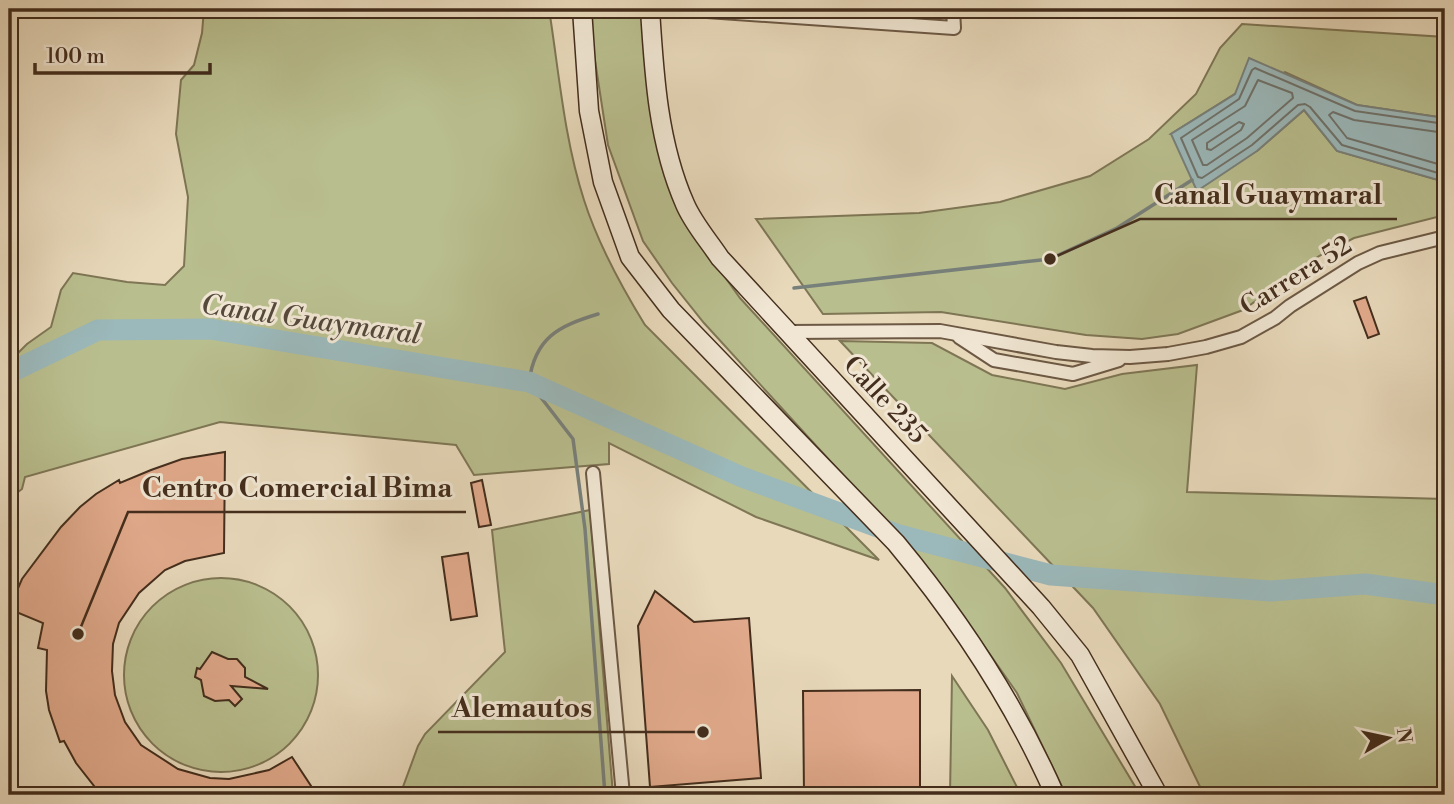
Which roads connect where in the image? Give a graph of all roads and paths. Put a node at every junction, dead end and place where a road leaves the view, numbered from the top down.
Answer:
1 (582, 9) edge
2 (650, 9) edge
3 (678, 9) edge
4 (953, 9) edge
5 (1445, 237) edge
6 (787, 332) junction
7 (833, 332) junction
8 (955, 334) junction
9 (996, 341) junction
10 (1130, 357) junction
11 (811, 359) junction
12 (994, 360) junction
13 (593, 473) dead end
14 (1147, 774) junction
15 (623, 795) edge
16 (1055, 795) edge
17 (1153, 795) edge
18 (1158, 795) edge

1 - 16 main road
2 - 6 main road, Calle 235
3 - 4 street
5 - 10 street, Carrera 52
6 - 7 street, Carrera 52
6 - 11 main road, Calle 235
7 - 8 street, Carrera 52
7 - 11 street
8 - 9 street, Carrera 52
8 - 12 street, Carrera 52
9 - 10 street, Carrera 52
9 - 12 street
10 - 12 street, Carrera 52
11 - 14 main road, Calle 235
13 - 15 street
14 - 17 main road
14 - 18 main road, Calle 235

